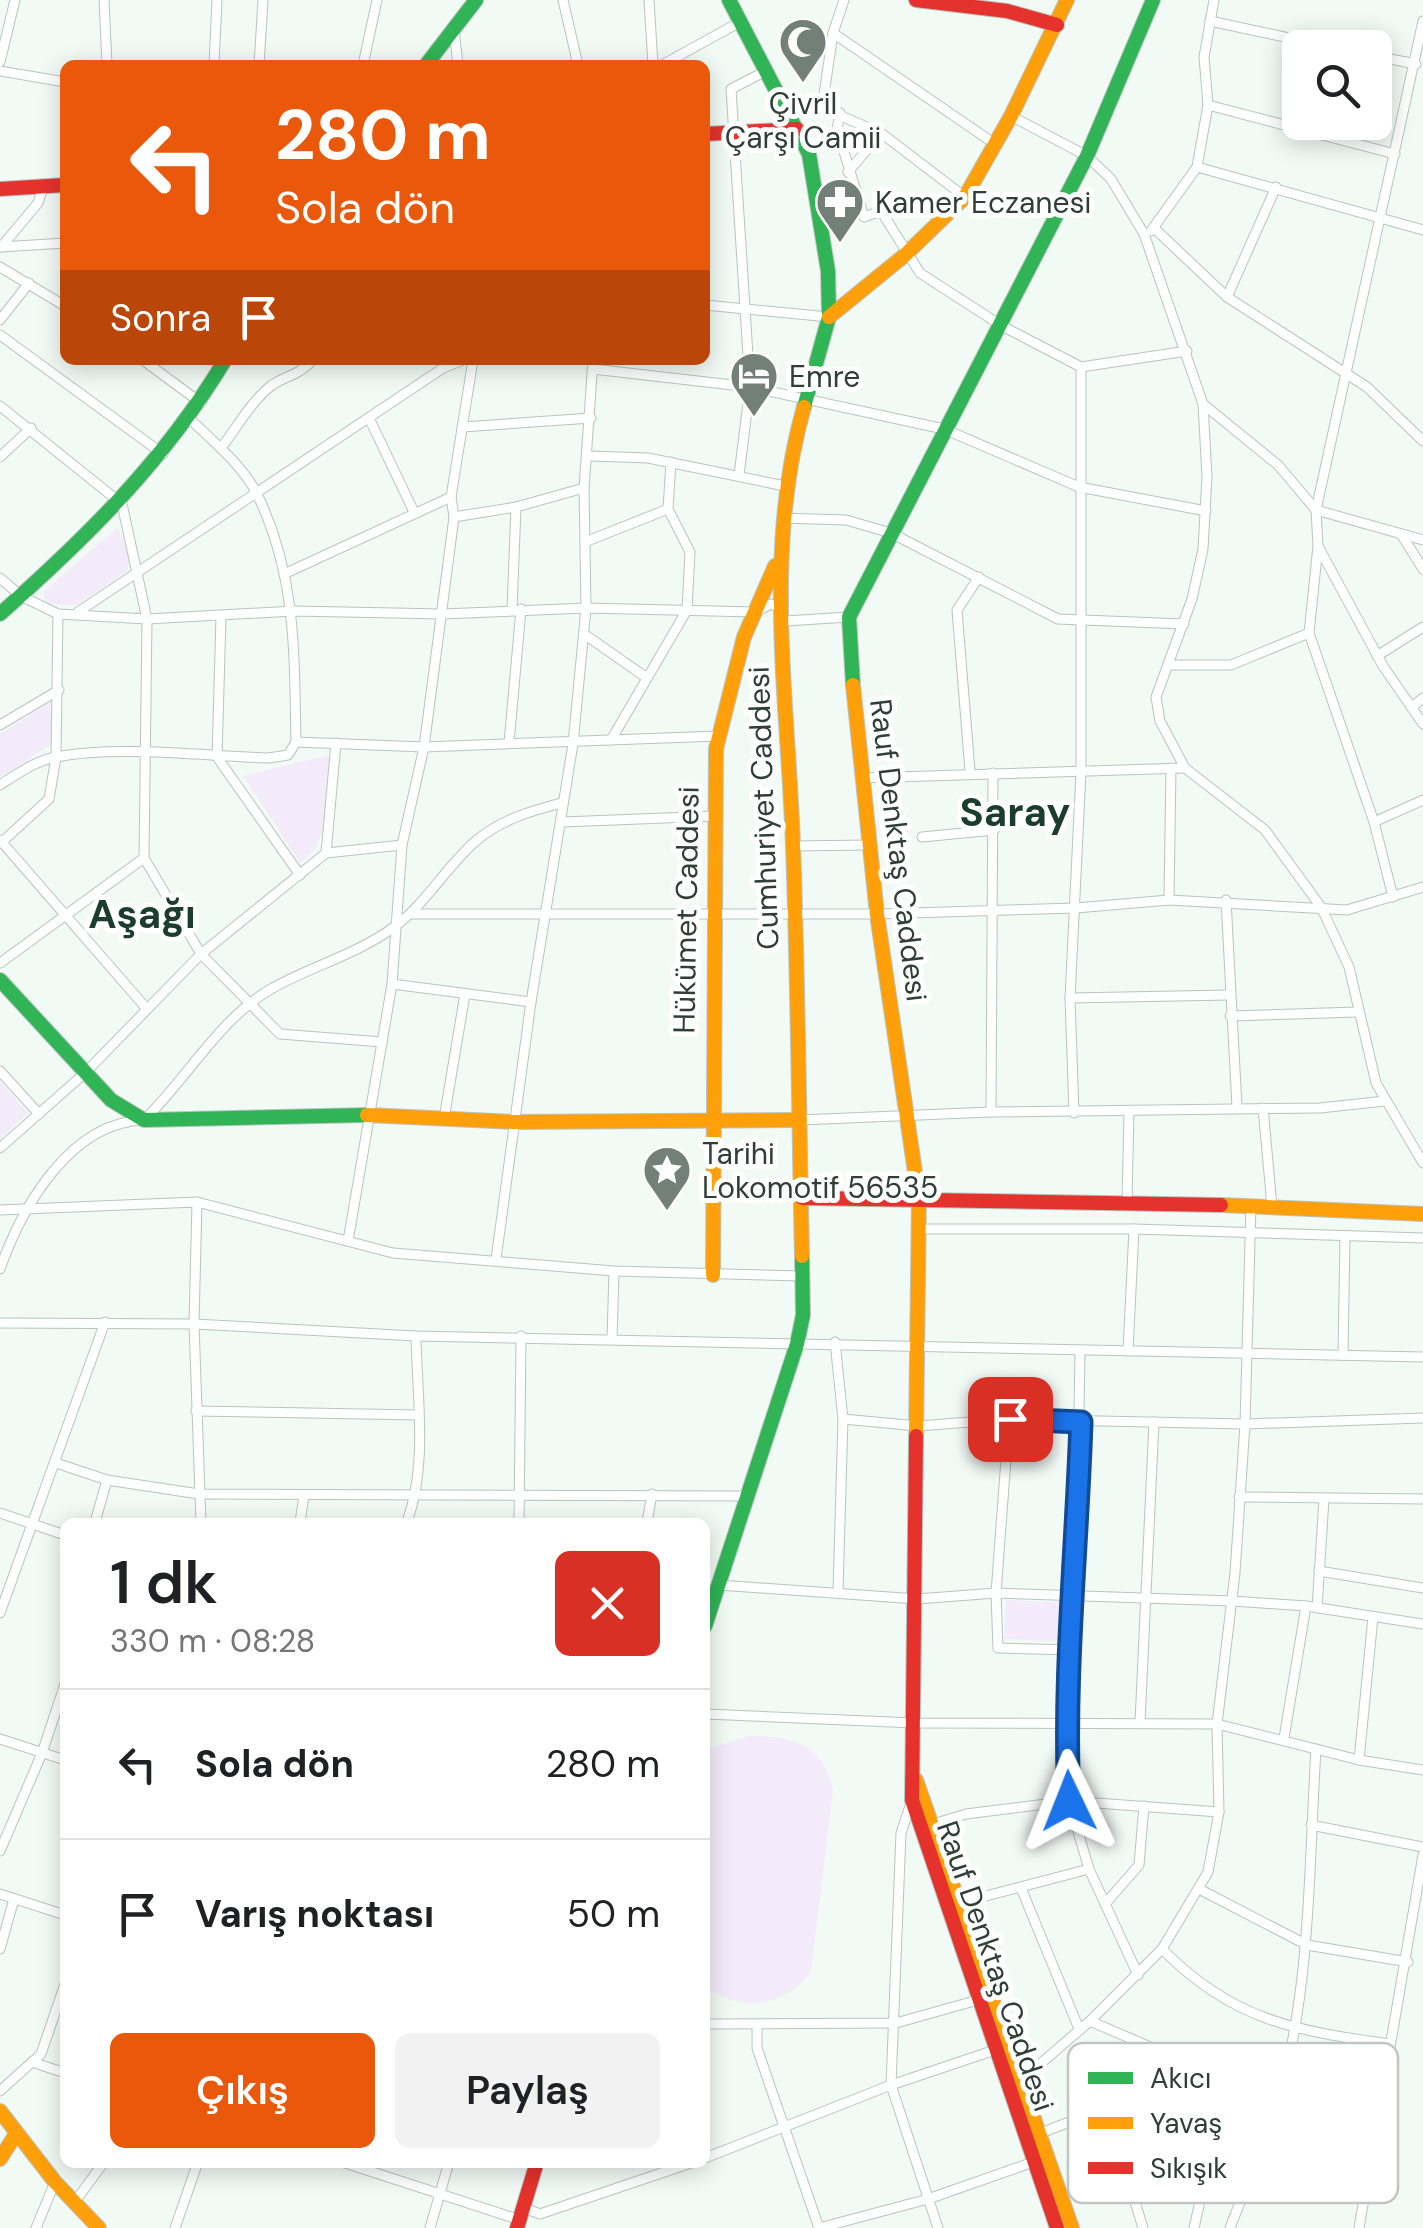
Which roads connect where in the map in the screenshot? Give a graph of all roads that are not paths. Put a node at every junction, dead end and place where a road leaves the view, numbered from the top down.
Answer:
1 (16, 0) edge
2 (104, 0) edge
3 (217, 0) edge
4 (262, 0) edge
5 (378, 0) edge
6 (476, 0) edge
7 (563, 0) edge
8 (649, 0) edge
9 (729, 0) edge
10 (844, 0) edge
11 (916, 0) edge
12 (1067, 0) edge
13 (1153, 0) edge
14 (1214, 0) edge
15 (1210, 21) junction
16 (740, 22) junction
17 (1423, 22) edge
18 (1057, 25) junction
19 (454, 30) junction
20 (833, 32) junction
21 (1282, 36) edge
22 (1392, 59) edge
23 (107, 60) edge
24 (214, 60) edge
25 (259, 60) edge
26 (364, 60) edge
27 (430, 60) edge
28 (457, 60) edge
29 (577, 60) edge
30 (654, 60) edge
31 (671, 60) edge
32 (0, 62) edge
33 (1416, 64) junction
34 (0, 71) edge
35 (764, 72) junction
36 (60, 81) edge
37 (1208, 104) junction
38 (840, 113) junction
39 (1012, 116) junction
40 (797, 129) junction
41 (734, 132) junction
42 (880, 133) junction
43 (710, 134) edge
44 (995, 144) junction
45 (1395, 154) junction
46 (1088, 156) junction
47 (1198, 166) junction
48 (848, 172) junction
49 (852, 184) junction
50 (60, 185) edge
51 (42, 186) junction
52 (0, 187) edge
53 (1276, 187) junction
54 (816, 192) junction
55 (965, 197) junction
56 (1381, 218) junction
57 (1156, 230) junction
58 (1423, 230) edge
59 (1144, 234) junction
60 (60, 243) edge
61 (0, 247) edge
62 (906, 255) junction
63 (0, 267) edge
64 (29, 283) junction
65 (1227, 297) junction
66 (60, 301) edge
67 (710, 305) edge
68 (745, 307) junction
69 (829, 317) junction
70 (0, 320) edge
71 (1002, 326) junction
72 (0, 335) edge
73 (1187, 351) junction
74 (150, 365) edge
75 (222, 365) edge
76 (308, 365) edge
77 (439, 365) edge
78 (472, 365) edge
79 (592, 365) edge
80 (599, 365) edge
81 (1082, 366) junction
82 (1344, 371) junction
83 (750, 387) junction
84 (805, 398) junction
85 (201, 403) junction
86 (1203, 404) junction
87 (0, 406) edge
88 (369, 418) junction
89 (591, 418) junction
90 (191, 420) junction
91 (462, 426) junction
92 (32, 428) junction
93 (944, 429) junction
94 (1423, 441) edge
95 (221, 448) junction
96 (165, 456) junction
97 (589, 456) junction
98 (0, 457) edge
99 (672, 462) junction
100 (738, 474) junction
101 (786, 486) junction
102 (1078, 487) junction
103 (584, 488) junction
104 (256, 494) junction
105 (451, 496) junction
106 (122, 504) junction
107 (516, 507) junction
108 (668, 508) junction
109 (1316, 510) junction
110 (1206, 511) junction
111 (414, 512) junction
112 (454, 517) junction
113 (782, 518) junction
114 (892, 533) junction
115 (1401, 534) junction
116 (1423, 540) edge
117 (585, 542) junction
118 (1318, 546) junction
119 (779, 557) junction
120 (1423, 569) edge
121 (138, 572) junction
122 (284, 574) junction
123 (980, 577) junction
124 (0, 578) edge
125 (20, 596) junction
126 (586, 608) junction
127 (516, 609) junction
128 (294, 610) junction
129 (687, 610) junction
130 (78, 612) junction
131 (755, 612) junction
132 (0, 614) edge
133 (58, 614) junction
134 (442, 614) junction
135 (784, 615) junction
136 (221, 617) junction
137 (848, 617) junction
138 (1080, 618) junction
139 (147, 619) junction
140 (1184, 624) junction
141 (1423, 627) edge
142 (1309, 632) junction
143 (584, 634) junction
144 (1378, 656) junction
145 (1169, 665) junction
146 (647, 678) junction
147 (59, 690) junction
148 (1423, 698) edge
149 (1412, 708) junction
150 (1423, 724) edge
151 (0, 726) edge
152 (718, 736) junction
153 (611, 740) junction
154 (296, 742) junction
155 (336, 743) junction
156 (508, 743) junction
157 (573, 744) junction
158 (424, 747) junction
159 (143, 754) junction
160 (217, 756) junction
161 (56, 757) junction
162 (1171, 768) junction
163 (1186, 768) junction
164 (970, 772) junction
165 (1081, 772) junction
166 (993, 773) junction
167 (861, 778) junction
168 (0, 785) edge
169 (1423, 800) edge
170 (562, 803) junction
171 (715, 816) junction
172 (564, 822) junction
173 (1374, 822) junction
174 (994, 830) junction
175 (922, 837) dead end
176 (1, 841) edge
177 (870, 845) junction
178 (402, 846) junction
179 (793, 846) junction
180 (326, 852) junction
181 (144, 858) junction
182 (300, 874) junction
183 (1423, 887) edge
184 (1394, 897) junction
185 (1169, 900) junction
186 (1226, 900) junction
187 (1322, 907) junction
188 (1076, 908) junction
189 (994, 910) junction
190 (410, 914) junction
191 (795, 914) junction
192 (877, 914) junction
193 (714, 915) junction
194 (68, 916) junction
195 (545, 916) junction
196 (393, 928) junction
197 (201, 954) junction
198 (0, 963) edge
199 (0, 980) edge
200 (392, 984) junction
201 (466, 994) junction
202 (1229, 995) junction
203 (1070, 998) junction
204 (531, 1002) junction
205 (248, 1005) junction
206 (147, 1009) junction
207 (1358, 1012) junction
208 (1230, 1016) junction
209 (382, 1042) junction
210 (0, 1071) edge
211 (85, 1073) junction
212 (1385, 1101) junction
213 (1237, 1107) junction
214 (1263, 1108) junction
215 (1129, 1111) junction
216 (991, 1112) junction
217 (1074, 1113) junction
218 (38, 1114) junction
219 (367, 1116) junction
220 (907, 1118) junction
221 (444, 1119) junction
222 (144, 1120) junction
223 (800, 1120) junction
224 (514, 1122) junction
225 (712, 1122) junction
226 (0, 1148) edge
227 (1423, 1164) edge
228 (802, 1198) junction
229 (919, 1199) junction
230 (197, 1202) junction
231 (1127, 1202) junction
232 (1251, 1205) junction
233 (1272, 1206) junction
234 (26, 1208) junction
235 (0, 1210) edge
236 (1423, 1214) edge
237 (1134, 1228) junction
238 (920, 1229) junction
239 (1250, 1234) junction
240 (1346, 1236) junction
241 (1423, 1238) edge
242 (348, 1241) junction
243 (496, 1259) junction
244 (0, 1269) edge
245 (614, 1272) junction
246 (713, 1274) junction
247 (802, 1276) junction
248 (105, 1322) junction
249 (0, 1324) edge
250 (194, 1324) junction
251 (416, 1336) junction
252 (521, 1336) junction
253 (612, 1339) junction
254 (835, 1342) junction
255 (797, 1344) junction
256 (918, 1345) junction
257 (1128, 1351) junction
258 (1080, 1352) junction
259 (1246, 1354) junction
260 (1343, 1356) junction
261 (1423, 1357) edge
262 (196, 1411) junction
263 (418, 1415) junction
264 (1423, 1418) edge
265 (843, 1419) junction
266 (1010, 1419) junction
267 (1081, 1422) junction
268 (1154, 1422) junction
269 (1245, 1424) junction
270 (918, 1426) junction
271 (56, 1463) junction
272 (108, 1480) junction
273 (199, 1494) junction
274 (417, 1494) junction
275 (521, 1494) junction
276 (652, 1494) junction
277 (304, 1496) junction
278 (746, 1496) junction
279 (1239, 1498) junction
280 (1423, 1498) edge
281 (1324, 1500) junction
282 (0, 1513) edge
283 (96, 1518) edge
284 (202, 1518) edge
285 (301, 1518) edge
286 (408, 1518) edge
287 (520, 1518) edge
288 (648, 1518) edge
289 (34, 1524) junction
290 (60, 1533) edge
291 (1319, 1571) junction
292 (718, 1584) junction
293 (1423, 1588) edge
294 (838, 1591) junction
295 (996, 1593) junction
296 (1076, 1596) junction
297 (1147, 1598) junction
298 (916, 1599) junction
299 (2, 1601) edge
300 (1233, 1601) junction
301 (1311, 1607) junction
302 (710, 1610) edge
303 (0, 1613) edge
304 (1373, 1617) junction
305 (1423, 1624) edge
306 (1071, 1650) junction
307 (60, 1699) edge
308 (710, 1714) edge
309 (1066, 1722) junction
310 (1140, 1722) junction
311 (915, 1723) junction
312 (1217, 1724) junction
313 (1284, 1738) junction
314 (0, 1739) edge
315 (1316, 1750) junction
316 (42, 1753) junction
317 (60, 1758) edge
318 (1359, 1760) junction
319 (1423, 1770) edge
320 (914, 1778) junction
321 (912, 1800) junction
322 (1069, 1801) junction
323 (1144, 1806) junction
324 (1219, 1812) junction
325 (926, 1824) junction
326 (1311, 1825) junction
327 (1423, 1847) edge
328 (0, 1851) edge
329 (1423, 1855) edge
330 (1089, 1869) junction
331 (1021, 1888) junction
332 (1201, 1890) junction
333 (0, 1894) edge
334 (14, 1899) junction
335 (959, 1903) junction
336 (1105, 1904) junction
337 (60, 1913) edge
338 (1307, 1945) junction
339 (0, 1949) edge
340 (1162, 1949) junction
341 (1408, 1962) junction
342 (1138, 1975) junction
343 (60, 1999) edge
344 (978, 2000) junction
345 (1090, 2021) junction
346 (896, 2023) junction
347 (710, 2024) edge
348 (756, 2026) junction
349 (1080, 2030) junction
350 (1294, 2030) junction
351 (1141, 2043) edge
352 (1291, 2043) edge
353 (1383, 2043) edge
354 (1390, 2043) edge
355 (995, 2050) junction
356 (32, 2062) junction
357 (60, 2071) edge
358 (891, 2084) junction
359 (1015, 2084) junction
360 (0, 2091) edge
361 (0, 2111) edge
362 (1068, 2122) edge
363 (786, 2130) junction
364 (1040, 2133) junction
365 (16, 2134) junction
366 (710, 2156) edge
367 (0, 2159) edge
368 (1041, 2159) junction
369 (100, 2168) edge
370 (196, 2168) edge
371 (361, 2168) edge
372 (447, 2168) edge
373 (535, 2168) edge
374 (676, 2168) edge
375 (55, 2182) junction
376 (439, 2192) junction
377 (928, 2199) junction
378 (74, 2203) junction
379 (1135, 2203) edge
380 (1200, 2203) edge
381 (1239, 2203) edge
382 (1362, 2203) edge
383 (520, 2218) edge
384 (179, 2227) edge
385 (36, 2228) edge
386 (99, 2228) edge
387 (430, 2228) edge
388 (938, 2228) edge
389 (1057, 2228) edge
390 (1072, 2228) edge
391 (1142, 2228) edge
392 (1194, 2228) edge
393 (1230, 2228) edge
394 (1358, 2228) edge

1 - 32 street
2 - 23 street
3 - 24 street
4 - 25 street
5 - 26 street
6 - 19 street
7 - 29 street
8 - 30 street
9 - 16 street, Cumhuriyet Caddesi
10 - 20 street
11 - 18 street
12 - 18 street
13 - 46 street, Rauf Denktaş Caddesi
14 - 15 street
15 - 21 street
15 - 37 street
16 - 31 street
16 - 35 street, Cumhuriyet Caddesi
17 - 33 street
18 - 39 street
19 - 27 street
19 - 28 street
20 - 38 street
20 - 44 street
22 - 33 street
33 - 45 street
34 - 36 street
35 - 40 street, Cumhuriyet Caddesi
35 - 41 street
37 - 45 street
37 - 47 street
38 - 42 street
38 - 48 street
39 - 44 street
39 - 46 street
40 - 41 street
40 - 54 street, Cumhuriyet Caddesi
41 - 43 street
41 - 68 street
42 - 48 street
42 - 55 street
44 - 55 street
45 - 56 street
46 - 59 street
46 - 71 street, Rauf Denktaş Caddesi
47 - 53 street
47 - 57 street
48 - 49 street
49 - 54 street
49 - 62 street
50 - 51 street
51 - 52 street
51 - 61 street
53 - 56 street
53 - 65 street
54 - 69 street, Cumhuriyet Caddesi
55 - 62 street
56 - 58 street
56 - 82 street
57 - 59 street
57 - 65 street
59 - 73 street
60 - 61 street
62 - 69 street
62 - 71 street
63 - 64 street
64 - 66 street
64 - 70 street
65 - 82 street
67 - 68 street
68 - 69 street
68 - 83 street
69 - 84 street, Cumhuriyet Caddesi
71 - 81 street
71 - 93 street, Rauf Denktaş Caddesi
72 - 96 street
73 - 81 street
73 - 86 street
74 - 85 street
75 - 85 street
76 - 95 street
77 - 88 street
78 - 91 street
79 - 89 street
80 - 83 street
81 - 102 street
82 - 94 street
82 - 109 street
83 - 84 street
83 - 100 street
84 - 93 street
84 - 101 street, Cumhuriyet Caddesi
85 - 90 street
86 - 109 street
86 - 110 street
87 - 92 street
88 - 104 street
88 - 111 street
89 - 91 street
89 - 97 street
90 - 95 street
90 - 96 street
91 - 105 street
92 - 98 street
92 - 106 street
93 - 102 street
93 - 114 street, Rauf Denktaş Caddesi
95 - 104 street
96 - 106 street
97 - 99 street
97 - 103 street
99 - 100 street
99 - 108 street
100 - 101 street
101 - 113 street, Cumhuriyet Caddesi
102 - 110 street
102 - 138 street
103 - 107 street
103 - 117 street
104 - 121 street
104 - 122 street
105 - 111 street
105 - 112 street
106 - 121 street
106 - 125 street
107 - 112 street
107 - 127 street
108 - 117 street
108 - 129 street
109 - 115 street
109 - 118 street
110 - 140 street
111 - 122 street
112 - 134 street
113 - 114 street
113 - 119 street, Cumhuriyet Caddesi
114 - 123 street
114 - 137 street, Rauf Denktaş Caddesi
115 - 116 street
115 - 120 street
117 - 126 street
118 - 142 street
118 - 144 street
119 - 131 street, Hükümet Caddesi
119 - 135 street, Cumhuriyet Caddesi
121 - 130 street
121 - 139 street
122 - 128 street
123 - 138 street
123 - 164 street
124 - 125 street
125 - 132 street
125 - 133 street
126 - 127 street
126 - 129 street
126 - 143 street
127 - 134 street
127 - 156 street
128 - 134 street
128 - 136 street
128 - 154 street
129 - 131 street
129 - 146 street
130 - 133 street
130 - 139 street
131 - 135 street
131 - 152 street, Hükümet Caddesi
133 - 147 street
134 - 158 street
135 - 137 street
135 - 179 street, Cumhuriyet Caddesi
136 - 139 street
136 - 160 street
137 - 167 street, Rauf Denktaş Caddesi
138 - 140 street
138 - 165 street
139 - 159 street
140 - 145 street
141 - 144 street
142 - 145 street
142 - 173 street
143 - 146 street
143 - 157 street
144 - 149 street
145 - 163 street
146 - 153 street
147 - 151 street
147 - 161 street
148 - 149 street
149 - 150 street
152 - 153 street
152 - 171 street, Hükümet Caddesi
153 - 157 street
154 - 155 street
154 - 160 street
155 - 158 street
155 - 180 street
156 - 157 street
156 - 158 street
157 - 170 street
158 - 178 street
159 - 160 street
159 - 161 street
159 - 181 street
160 - 182 street
161 - 168 street
161 - 176 street
162 - 163 street
162 - 165 street
162 - 185 street
163 - 187 street
164 - 166 street
164 - 167 street
165 - 166 street
165 - 188 street
166 - 174 street
167 - 177 street, Rauf Denktaş Caddesi
169 - 173 street
170 - 172 street
170 - 190 street
171 - 172 street
171 - 193 street, Hükümet Caddesi
172 - 195 street
173 - 184 street
174 - 175 street
174 - 189 street
176 - 194 street
177 - 179 street
177 - 192 street, Rauf Denktaş Caddesi
178 - 180 street
178 - 196 street
179 - 191 street, Cumhuriyet Caddesi
180 - 182 street
181 - 194 street
181 - 197 street
182 - 197 street
183 - 184 street
184 - 187 street
185 - 186 street
185 - 188 street
186 - 187 street
186 - 202 street
187 - 207 street
188 - 189 street
188 - 203 street
189 - 192 street
189 - 216 street
190 - 195 street
190 - 196 street
191 - 192 street
191 - 193 street
191 - 223 street, Cumhuriyet Caddesi
192 - 220 street, Rauf Denktaş Caddesi
193 - 195 street
193 - 225 street, Hükümet Caddesi
194 - 198 street
194 - 206 street
195 - 204 street
196 - 200 street
196 - 205 street
197 - 205 street
197 - 206 street
199 - 211 street
200 - 201 street
200 - 209 street
201 - 204 street
201 - 221 street
202 - 203 street
202 - 208 street
203 - 217 street
204 - 224 street
205 - 209 street
205 - 222 street
206 - 211 street
207 - 208 street
207 - 212 street
208 - 213 street
209 - 219 street
210 - 218 street
211 - 218 street
211 - 222 street
212 - 214 street
212 - 227 street
213 - 214 street
213 - 215 street
214 - 233 street
215 - 217 street
215 - 231 street
216 - 217 street
216 - 220 street
218 - 226 street
219 - 221 street
219 - 222 street
219 - 242 street
220 - 223 street
220 - 229 street, Rauf Denktaş Caddesi
221 - 224 street
222 - 234 street
223 - 225 street
223 - 228 street, Cumhuriyet Caddesi
224 - 225 street
224 - 243 street
225 - 246 street, Hükümet Caddesi
228 - 229 street
228 - 247 street, Cumhuriyet Caddesi
229 - 231 street
229 - 238 street, Rauf Denktaş Caddesi
230 - 234 street
230 - 242 street
230 - 250 street
231 - 232 street
232 - 233 street
232 - 239 street
233 - 236 street
234 - 235 street
234 - 244 street
237 - 238 street
237 - 239 street
237 - 257 street
238 - 256 street, Rauf Denktaş Caddesi
239 - 240 street
239 - 259 street
240 - 241 street
240 - 260 street
242 - 243 street
243 - 245 street
245 - 246 street
245 - 253 street
246 - 247 street
247 - 255 street, Cumhuriyet Caddesi
248 - 249 street
248 - 250 street
248 - 271 street
250 - 251 street
250 - 262 street
251 - 252 street
251 - 263 street
252 - 253 street
252 - 275 street
253 - 255 street
254 - 255 street
254 - 256 street
254 - 265 street
255 - 278 street, Cumhuriyet Caddesi
256 - 258 street
256 - 270 street, Rauf Denktaş Caddesi
257 - 258 street
257 - 259 street
258 - 267 street
259 - 260 street
259 - 269 street
260 - 261 street
262 - 263 street
262 - 273 street
263 - 274 street
264 - 269 street
265 - 270 street
265 - 294 street
266 - 267 street
266 - 270 street
266 - 295 street
267 - 268 street
267 - 296 street
268 - 269 street
268 - 297 street
269 - 279 street
270 - 298 street, Rauf Denktaş Caddesi
271 - 272 street
271 - 289 street
272 - 273 street
272 - 283 street
273 - 277 street
273 - 284 street
274 - 275 street
274 - 277 street
274 - 286 street
275 - 276 street
275 - 287 street
276 - 278 street
276 - 288 street
277 - 285 street
278 - 292 street, Cumhuriyet Caddesi
279 - 281 street
279 - 300 street
280 - 281 street
281 - 291 street
282 - 289 street
289 - 290 street
289 - 299 street
291 - 293 street
291 - 301 street
292 - 294 street
292 - 302 street, Cumhuriyet Caddesi
294 - 298 street
295 - 296 street
295 - 298 street
295 - 306 street
296 - 297 street
296 - 306 street
297 - 300 street
297 - 310 street
298 - 311 street, Rauf Denktaş Caddesi
299 - 303 street
300 - 301 street
300 - 312 street
301 - 304 street
301 - 313 street
304 - 305 street
304 - 318 street
306 - 309 street
307 - 316 street
308 - 311 street
309 - 310 street
309 - 311 street
309 - 322 street
310 - 312 street
311 - 320 street, Rauf Denktaş Caddesi
312 - 313 street
312 - 324 street
313 - 315 street
314 - 316 street
315 - 318 street
315 - 326 street
316 - 317 street
316 - 328 street
318 - 319 street
320 - 321 street, Rauf Denktaş Caddesi
320 - 325 street, Rauf Denktaş Caddesi
321 - 325 street, Rauf Denktaş Caddesi
321 - 346 street
322 - 323 street
322 - 325 street
322 - 330 street
323 - 324 street
323 - 336 street
324 - 332 street
325 - 335 street, Rauf Denktaş Caddesi
325 - 344 street, Rauf Denktaş Caddesi
326 - 327 street
326 - 338 street
329 - 341 street
330 - 331 street
330 - 336 street
331 - 335 street
331 - 349 street
332 - 338 street
332 - 340 street
333 - 334 street
334 - 337 street
334 - 339 street
335 - 359 street, Rauf Denktaş Caddesi
336 - 342 street
338 - 341 street
338 - 350 street
340 - 342 street
340 - 350 street
341 - 354 street
342 - 345 street
343 - 356 street
344 - 346 street
344 - 355 street, Rauf Denktaş Caddesi
345 - 349 street
345 - 351 street
346 - 348 street
346 - 358 street
347 - 348 street
348 - 363 street
349 - 359 street
350 - 352 street
350 - 353 street
355 - 358 street
355 - 359 street, Rauf Denktaş Caddesi
356 - 357 street
356 - 360 street
358 - 363 street
358 - 377 street
359 - 364 street, Rauf Denktaş Caddesi
359 - 368 street, Rauf Denktaş Caddesi
361 - 365 street
362 - 364 street
363 - 366 street
363 - 377 street
364 - 368 street, Rauf Denktaş Caddesi
365 - 367 street
365 - 375 street
368 - 377 street
368 - 389 street, Rauf Denktaş Caddesi
368 - 390 street, Rauf Denktaş Caddesi
369 - 378 street
370 - 384 street
371 - 376 street
372 - 376 street
373 - 383 street
374 - 383 street
375 - 378 street
375 - 385 street
376 - 383 street
376 - 387 street
377 - 388 street
378 - 386 street
379 - 391 street
380 - 392 street
381 - 393 street
382 - 394 street

